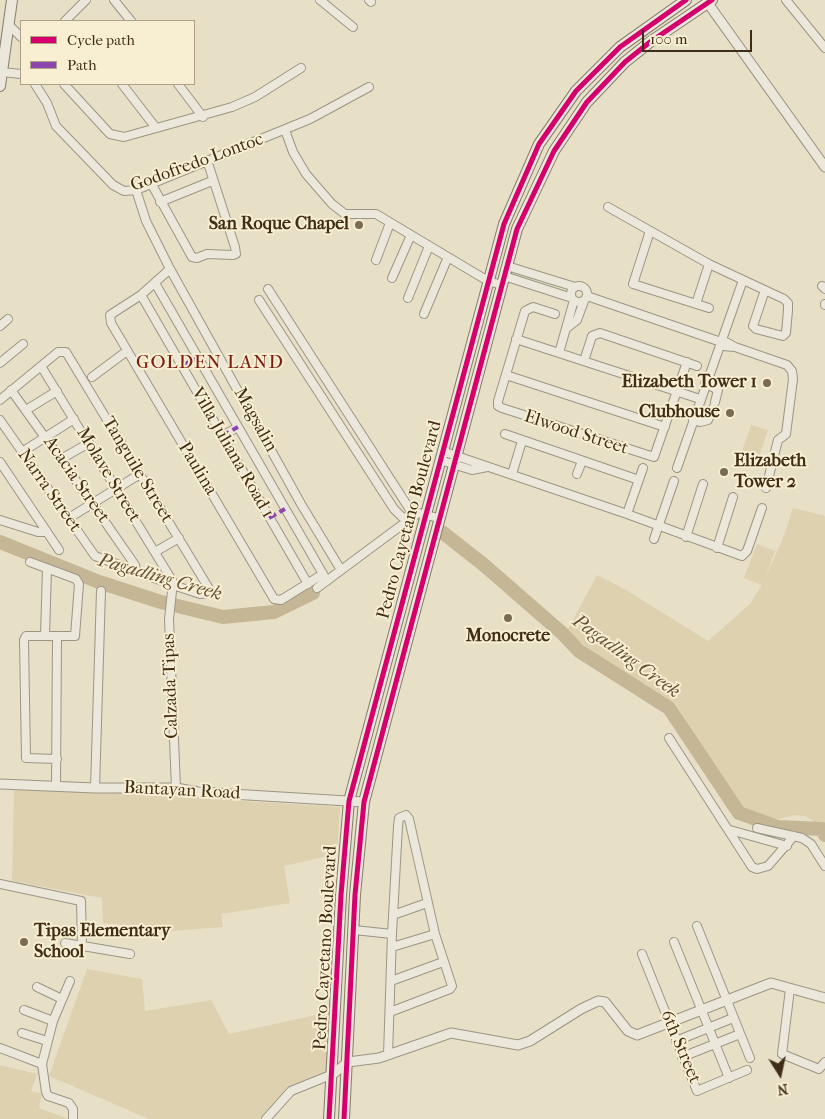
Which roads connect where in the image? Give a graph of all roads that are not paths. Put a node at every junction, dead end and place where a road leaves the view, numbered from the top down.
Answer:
1 (12, 0) edge
2 (86, 0) edge
3 (114, 0) edge
4 (320, 0) edge
5 (686, 0) edge
6 (786, 0) edge
7 (709, 1) edge
8 (70, 19) edge
9 (130, 20) edge
10 (9, 25) junction
11 (353, 27) dead end
12 (20, 36) edge
13 (825, 48) edge
14 (301, 68) dead end
15 (2, 72) junction
16 (20, 74) edge
17 (36, 85) edge
18 (65, 85) edge
19 (123, 85) edge
20 (179, 85) edge
21 (0, 86) edge
22 (369, 87) dead end
23 (203, 116) junction
24 (156, 128) junction
25 (285, 130) junction
26 (207, 160) junction
27 (825, 167) edge
28 (212, 181) junction
29 (151, 183) junction
30 (136, 190) junction
31 (160, 202) junction
32 (608, 207) dead end
33 (390, 223) junction
34 (650, 231) junction
35 (411, 235) junction
36 (429, 246) junction
37 (448, 257) junction
38 (376, 260) dead end
39 (710, 264) junction
40 (170, 269) junction
41 (504, 276) junction
42 (392, 278) dead end
43 (743, 280) junction
44 (488, 281) junction
45 (156, 283) junction
46 (575, 287) junction
47 (268, 289) dead end
48 (764, 290) junction
49 (141, 295) junction
50 (408, 298) dead end
51 (573, 299) junction
52 (586, 299) junction
53 (259, 300) dead end
54 (696, 304) junction
55 (709, 308) dead end
56 (424, 314) dead end
57 (555, 314) dead end
58 (8, 319) dead end
59 (0, 326) edge
60 (568, 328) junction
61 (516, 339) junction
62 (720, 342) junction
63 (23, 344) dead end
64 (127, 350) junction
65 (559, 353) junction
66 (584, 361) junction
67 (686, 362) junction
68 (0, 363) edge
69 (41, 366) junction
70 (697, 366) dead end
71 (506, 375) junction
72 (92, 377) dead end
73 (705, 384) junction
74 (11, 390) junction
75 (57, 391) junction
76 (677, 392) junction
77 (700, 399) junction
78 (0, 400) edge
79 (26, 410) junction
80 (74, 419) junction
81 (0, 420) edge
82 (693, 420) junction
83 (238, 427) junction
84 (666, 428) junction
85 (505, 434) dead end
86 (222, 436) junction
87 (46, 437) junction
88 (522, 441) junction
89 (88, 443) junction
90 (22, 452) junction
91 (441, 456) junction
92 (61, 459) junction
93 (454, 460) junction
94 (582, 461) junction
95 (0, 462) edge
96 (642, 468) dead end
97 (677, 468) dead end
98 (140, 474) junction
99 (512, 474) junction
100 (576, 474) dead end
101 (639, 480) junction
102 (674, 481) dead end
103 (703, 484) dead end
104 (116, 488) junction
105 (766, 488) dead end
106 (734, 498) dead end
107 (92, 503) junction
108 (762, 508) dead end
109 (425, 514) junction
110 (627, 514) junction
111 (413, 517) junction
112 (69, 518) junction
113 (438, 518) junction
114 (0, 520) edge
115 (658, 527) junction
116 (48, 532) junction
117 (686, 537) junction
118 (178, 538) junction
119 (654, 539) dead end
120 (717, 548) junction
121 (59, 550) dead end
122 (155, 552) junction
123 (30, 562) dead end
124 (47, 569) junction
125 (340, 570) junction
126 (136, 572) junction
127 (324, 577) junction
128 (308, 584) junction
129 (173, 585) junction
130 (208, 587) joint
131 (317, 588) dead end
132 (101, 592) dead end
133 (45, 636) junction
134 (57, 636) junction
135 (669, 738) dead end
136 (57, 759) junction
137 (0, 784) edge
138 (56, 786) junction
139 (95, 788) junction
140 (176, 788) junction
141 (349, 801) junction
142 (364, 802) junction
143 (757, 828) dead end
144 (730, 830) junction
145 (794, 836) junction
146 (787, 846) junction
147 (825, 866) edge
148 (0, 884) edge
149 (428, 904) junction
150 (393, 915) junction
151 (697, 926) dead end
152 (354, 930) junction
153 (392, 934) junction
154 (435, 934) junction
155 (674, 942) dead end
156 (65, 943) dead end
157 (82, 946) junction
158 (392, 947) junction
159 (130, 954) dead end
160 (642, 954) dead end
161 (443, 962) junction
162 (70, 981) dead end
163 (391, 981) junction
164 (37, 988) dead end
165 (790, 989) junction
166 (825, 998) edge
167 (62, 999) junction
168 (726, 1001) junction
169 (24, 1010) dead end
170 (700, 1011) junction
171 (390, 1012) junction
172 (733, 1018) junction
173 (53, 1021) junction
174 (669, 1022) junction
175 (707, 1028) junction
176 (22, 1033) dead end
177 (740, 1034) junction
178 (47, 1041) junction
179 (676, 1041) junction
180 (714, 1044) junction
181 (0, 1048) edge
182 (388, 1055) junction
183 (682, 1057) junction
184 (750, 1058) dead end
185 (348, 1062) junction
186 (825, 1062) edge
187 (42, 1064) junction
188 (747, 1070) dead end
189 (333, 1074) junction
190 (728, 1078) junction
191 (268, 1118) edge
192 (73, 1119) edge
193 (329, 1119) edge
194 (344, 1119) edge

1 - 10 main road
2 - 8 street
3 - 9 street
4 - 11 street
5 - 44 main road, Pedro Cayetano Boulevard
6 - 13 street
7 - 27 street
7 - 41 main road, Pedro Cayetano Boulevard
10 - 12 street
10 - 15 main road
14 - 23 street
15 - 16 street
15 - 21 main road
17 - 30 street, Godofredo Lontoc
18 - 24 street
19 - 24 street
20 - 23 street
22 - 25 street, Godofredo Lontoc
23 - 24 street
25 - 26 street, Godofredo Lontoc
25 - 33 street
26 - 28 street
26 - 29 street, Godofredo Lontoc
28 - 31 street
28 - 31 street
29 - 30 street, Godofredo Lontoc
29 - 31 street
30 - 40 street, Magsalin
32 - 34 street
33 - 35 street
33 - 38 street
34 - 39 street
34 - 54 street
35 - 36 street
35 - 42 street
36 - 37 street
36 - 50 street
37 - 44 street
37 - 56 street
39 - 43 street
39 - 54 street
40 - 45 street
40 - 125 street, Magsalin
41 - 44 street
41 - 46 street
41 - 51 street
41 - 93 main road, Pedro Cayetano Boulevard
43 - 48 street
43 - 62 street
44 - 91 main road, Pedro Cayetano Boulevard
45 - 49 street
45 - 83 street
46 - 51 street
46 - 52 street
47 - 111 street
48 - 48 street
49 - 64 street, Paulina
49 - 86 street, Villa Juliana Road 1
51 - 52 street
51 - 60 street
52 - 60 street
52 - 62 street
53 - 111 street
54 - 55 street
57 - 61 street
58 - 59 street
60 - 65 street
61 - 65 street
61 - 71 street
62 - 73 street
62 - 105 street
63 - 68 street
64 - 72 street
64 - 128 street, Paulina
65 - 66 street
66 - 67 street
66 - 76 street
67 - 70 street
67 - 76 street
69 - 74 street
69 - 75 street, Molave Street
69 - 98 street, Tanguile Street
71 - 84 street
71 - 84 street, Elwood Street
73 - 77 street
73 - 82 street
74 - 78 street
74 - 79 street, Acacia Street
75 - 79 street
75 - 80 street, Molave Street
76 - 77 street
76 - 84 street
77 - 82 street
79 - 87 street, Acacia Street
80 - 87 street
80 - 89 street, Molave Street
81 - 90 street, Narra Street
82 - 97 street
83 - 86 street
83 - 127 street
85 - 88 street
86 - 128 street, Villa Juliana Road 1
87 - 90 street
87 - 92 street, Acacia Street
88 - 94 street
88 - 99 street
89 - 92 street
89 - 104 street, Molave Street
90 - 112 street, Narra Street
91 - 93 street
91 - 109 main road, Pedro Cayetano Boulevard
92 - 107 street, Acacia Street
93 - 99 street
93 - 113 main road, Pedro Cayetano Boulevard
94 - 100 street
94 - 101 street
95 - 116 street
96 - 101 street
98 - 104 street
98 - 118 street, Tanguile Street
99 - 110 street
101 - 110 street
102 - 115 street
103 - 117 street
104 - 107 street
104 - 122 street, Molave Street
106 - 120 street
107 - 112 street
107 - 126 street, Acacia Street
108 - 120 street
109 - 111 street
109 - 113 street
109 - 141 main road, Pedro Cayetano Boulevard
110 - 115 street
111 - 125 street
112 - 126 street, Narra Street
113 - 142 main road, Pedro Cayetano Boulevard
114 - 116 street
115 - 117 street
115 - 119 street
116 - 121 street
117 - 120 street
118 - 122 street
118 - 130 street, Tanguile Street
122 - 129 street, Molave Street
123 - 124 street
124 - 133 street
124 - 134 street
125 - 127 street
126 - 129 street, Narra Street
127 - 128 street
127 - 131 street
129 - 130 street, Narra Street
129 - 140 street, Calzada Tipas
132 - 139 street
133 - 134 street
133 - 136 street
134 - 136 street
135 - 144 street
136 - 138 street
137 - 138 street, Bantayan Road
138 - 139 street, Bantayan Road
139 - 140 street, Bantayan Road
140 - 141 street, Bantayan Road
141 - 142 street, Bantayan Road
141 - 189 main road, Pedro Cayetano Boulevard
142 - 152 main road, Pedro Cayetano Boulevard
143 - 145 street
144 - 146 street
144 - 146 street
145 - 146 street
145 - 147 street
148 - 157 street
149 - 150 street
149 - 150 street
149 - 154 street
150 - 153 street
151 - 168 street
152 - 153 street
152 - 185 main road, Pedro Cayetano Boulevard
153 - 158 street
154 - 158 street
154 - 161 street
155 - 170 street
156 - 157 street
157 - 159 street
158 - 163 street
160 - 174 street, 6th Street
161 - 163 street
161 - 171 street
162 - 167 street
163 - 171 street
164 - 167 street
165 - 166 street
165 - 168 street
165 - 186 street
167 - 173 street
168 - 170 street
168 - 172 street
169 - 173 street
170 - 174 street
170 - 175 street
171 - 182 street
172 - 175 street
172 - 177 street
173 - 178 street
174 - 179 street, 6th Street
174 - 182 street
175 - 179 street
175 - 180 street
176 - 178 street
177 - 180 street
177 - 184 street
178 - 187 street
179 - 183 street, 6th Street
180 - 183 street
180 - 190 street
181 - 187 street
182 - 185 street
183 - 190 street, 6th Street
185 - 189 street
185 - 194 main road, Pedro Cayetano Boulevard
187 - 192 street
188 - 190 street, 6th Street
189 - 191 street
189 - 193 main road, Pedro Cayetano Boulevard

